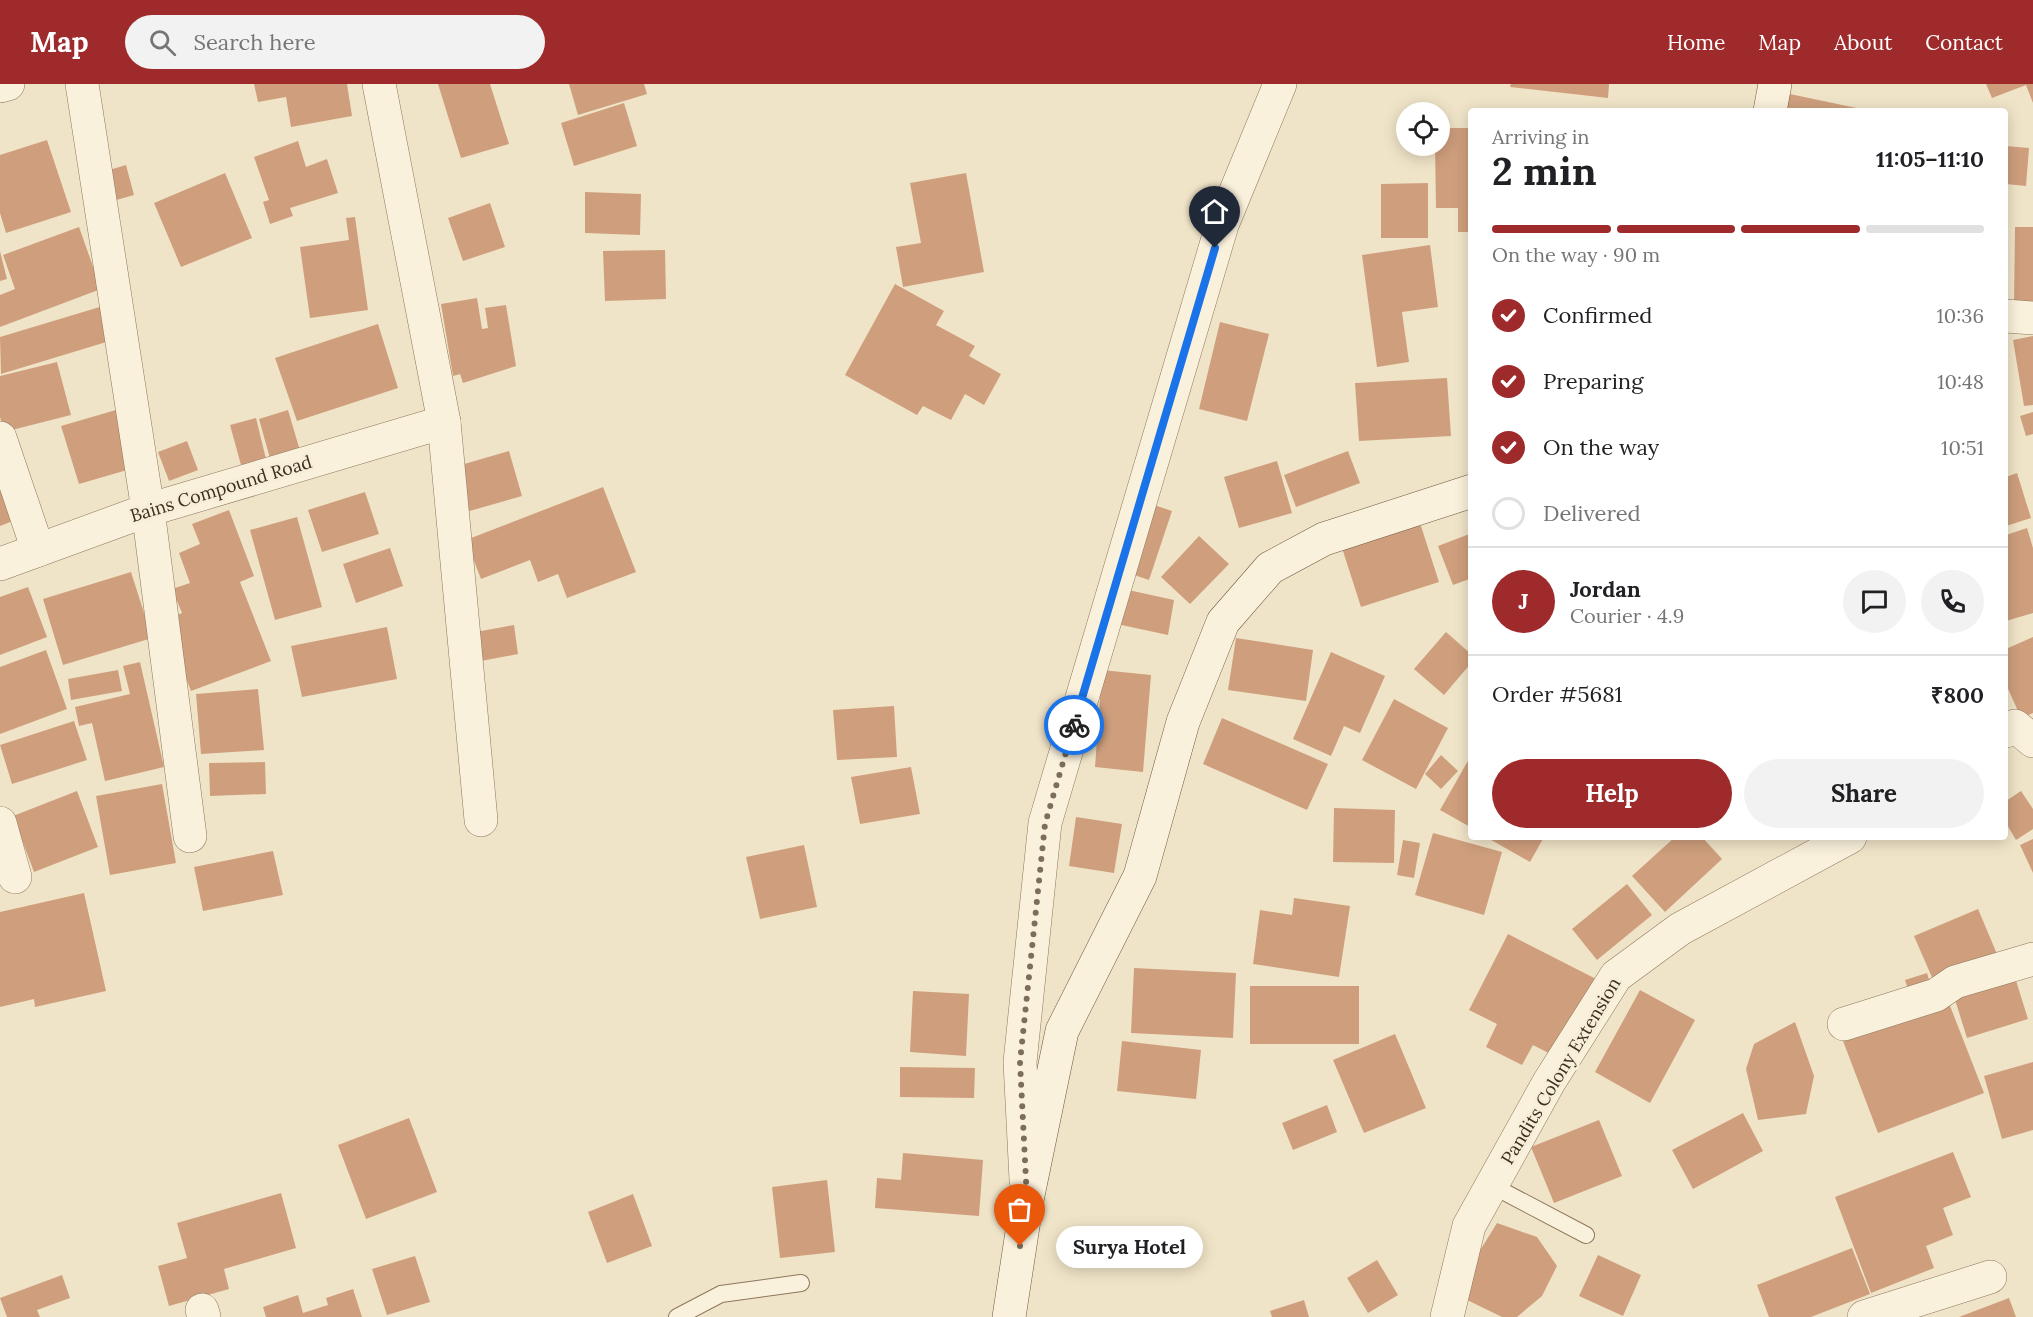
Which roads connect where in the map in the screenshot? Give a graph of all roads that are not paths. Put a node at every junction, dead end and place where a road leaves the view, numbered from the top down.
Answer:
1 (8, 84) edge
2 (82, 84) edge
3 (379, 84) edge
4 (1280, 84) edge
5 (1774, 84) edge
6 (0, 86) edge
7 (1770, 108) edge
8 (2008, 316) edge
9 (2033, 318) edge
10 (444, 422) junction
11 (0, 438) edge
12 (1468, 492) edge
13 (148, 510) junction
14 (38, 550) junction
15 (0, 564) edge
16 (2008, 729) edge
17 (2033, 741) edge
18 (481, 820) dead end
19 (0, 823) edge
20 (190, 836) dead end
21 (1844, 840) edge
22 (15, 878) dead end
23 (2033, 959) edge
24 (1844, 1024) dead end
25 (1491, 1185) junction
26 (1027, 1200) junction
27 (1586, 1234) dead end
28 (1990, 1277) dead end
29 (801, 1283) dead end
30 (677, 1317) edge
31 (1009, 1317) edge
32 (1447, 1317) edge
33 (1864, 1317) edge

1 - 6 street
2 - 13 street
3 - 10 street
4 - 26 street
5 - 7 street
8 - 9 street
10 - 13 street, Bains Compound Road
10 - 18 street
11 - 14 street
12 - 26 street
13 - 14 street, Bains Compound Road
13 - 20 street
14 - 15 street, Bains Compound Road
16 - 17 street
19 - 22 street
21 - 25 street, Pandits Colony Extension
23 - 24 street
25 - 27 lane
25 - 32 street, Pandits Colony Extension
26 - 31 street
28 - 33 street
29 - 30 lane

